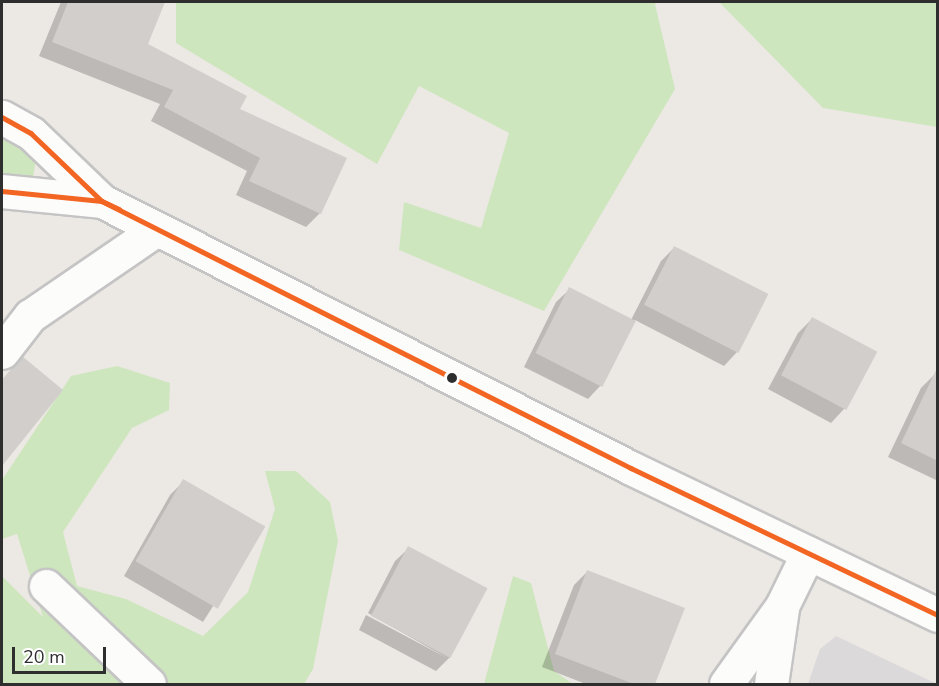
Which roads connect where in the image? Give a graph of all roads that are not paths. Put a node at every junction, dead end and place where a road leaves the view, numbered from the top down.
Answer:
1 (2, 117) edge
2 (2, 190) edge
3 (102, 201) junction
4 (157, 229) junction
5 (2, 352) edge
6 (808, 553) junction
7 (46, 586) dead end
8 (782, 606) junction
9 (938, 615) edge
10 (149, 684) edge
11 (726, 684) edge
12 (771, 684) edge

1 - 3 street
2 - 3 street
3 - 4 street
4 - 5 street
4 - 6 street
6 - 8 street
6 - 9 street
7 - 10 street
8 - 11 street
8 - 12 street

